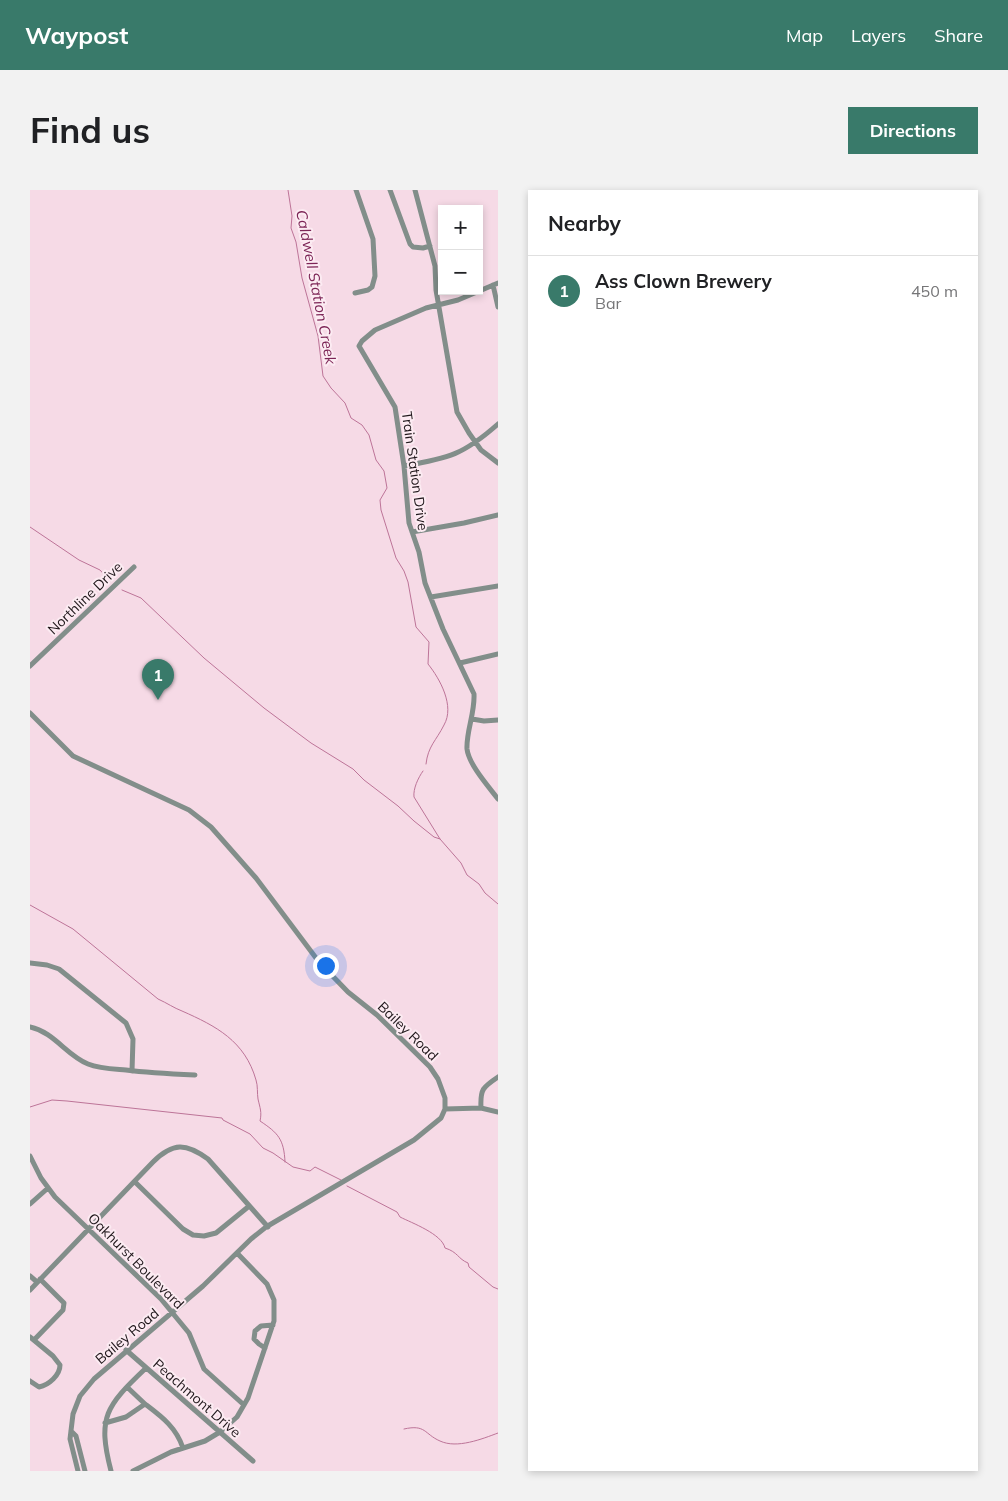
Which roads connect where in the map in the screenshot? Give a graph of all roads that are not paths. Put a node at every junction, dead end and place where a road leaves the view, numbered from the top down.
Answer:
1 (356, 190) edge
2 (390, 190) edge
3 (415, 190) edge
4 (430, 246) junction
5 (496, 284) edge
6 (355, 293) dead end
7 (438, 304) junction
8 (498, 307) edge
9 (498, 424) edge
10 (476, 443) junction
11 (498, 463) edge
12 (404, 466) junction
13 (498, 515) edge
14 (412, 532) junction
15 (134, 567) dead end
16 (498, 586) edge
17 (431, 597) junction
18 (498, 654) edge
19 (460, 663) junction
20 (30, 666) edge
21 (30, 713) edge
22 (472, 718) junction
23 (498, 720) edge
24 (498, 798) edge
25 (30, 963) edge
26 (30, 1027) edge
27 (132, 1071) junction
28 (195, 1075) dead end
29 (498, 1077) edge
30 (481, 1108) junction
31 (445, 1109) junction
32 (498, 1112) edge
33 (30, 1156) edge
34 (135, 1182) junction
35 (48, 1188) junction
36 (30, 1204) edge
37 (248, 1206) junction
38 (268, 1226) junction
39 (88, 1230) junction
40 (237, 1253) junction
41 (30, 1276) edge
42 (38, 1281) junction
43 (30, 1290) edge
44 (173, 1312) junction
45 (272, 1325) junction
46 (32, 1338) edge
47 (265, 1348) junction
48 (126, 1350) junction
49 (146, 1368) junction
50 (30, 1381) edge
51 (127, 1387) junction
52 (145, 1404) junction
53 (244, 1405) junction
54 (105, 1423) junction
55 (71, 1431) junction
56 (220, 1432) junction
57 (183, 1448) junction
58 (254, 1461) dead end
59 (78, 1471) edge
60 (85, 1471) edge
61 (111, 1471) edge
62 (133, 1471) edge

1 - 6 street
2 - 4 street
3 - 4 street
4 - 7 street
5 - 7 street
5 - 8 street
7 - 10 street
7 - 12 street, Train Station Drive
9 - 10 street
10 - 11 street
10 - 12 street
12 - 14 street, Train Station Drive
13 - 14 street
14 - 17 street, Train Station Drive
15 - 20 street, Northline Drive
16 - 17 street
17 - 19 street, Train Station Drive
18 - 19 street
19 - 22 street, Train Station Drive
21 - 31 street, Bailey Road
22 - 23 street
22 - 24 street, Train Station Drive
25 - 27 street
26 - 27 street
27 - 28 street
29 - 30 street
30 - 31 street
30 - 32 street
31 - 38 street, Bailey Road
33 - 35 street, Oakhurst Boulevard
34 - 37 street
34 - 37 street
34 - 39 street
35 - 36 street
35 - 39 street, Oakhurst Boulevard
37 - 38 street
38 - 40 street, Bailey Road
39 - 42 street
39 - 44 street, Oakhurst Boulevard
40 - 44 street, Bailey Road
40 - 45 street
41 - 42 street
42 - 43 street
42 - 46 street
44 - 48 street, Bailey Road
44 - 53 street, Oakhurst Boulevard
45 - 47 street
45 - 47 street
46 - 50 street
47 - 53 street
48 - 49 street, Peachmont Drive
48 - 55 street, Bailey Road
49 - 51 street
49 - 56 street, Peachmont Drive
51 - 52 street
51 - 54 street
52 - 54 street
52 - 57 street
53 - 56 street
54 - 61 street
55 - 59 street, Bailey Road
55 - 60 street
56 - 57 street
56 - 58 street, Peachmont Drive
57 - 62 street

